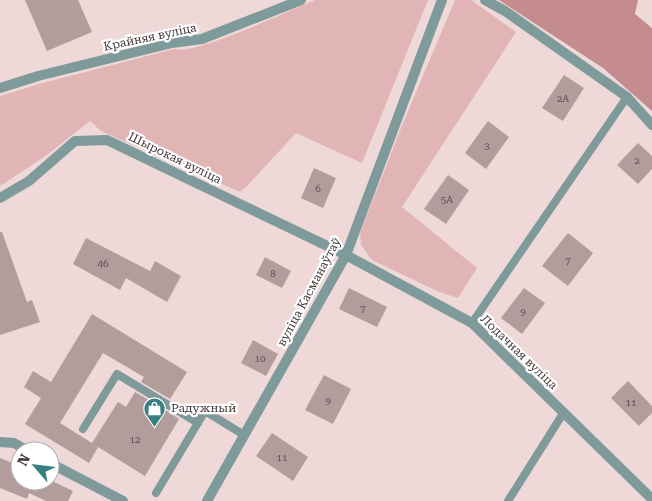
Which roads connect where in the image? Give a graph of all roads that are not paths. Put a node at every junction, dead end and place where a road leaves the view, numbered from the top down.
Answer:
1 (301, 0) edge
2 (442, 0) edge
3 (484, 0) edge
4 (0, 88) edge
5 (627, 97) junction
6 (652, 125) edge
7 (0, 198) edge
8 (346, 255) junction
9 (472, 323) junction
10 (564, 412) junction
11 (198, 423) junction
12 (83, 429) dead end
13 (244, 435) junction
14 (60, 467) edge
15 (156, 493) dead end
16 (652, 499) edge
17 (123, 501) edge
18 (206, 501) edge
19 (508, 501) edge

1 - 4 street, Крайняя вуліца
2 - 8 street, вуліца Касманаўтаў
3 - 5 street
5 - 6 street
5 - 9 lane
7 - 8 street, Шырокая вуліца
8 - 9 street, Лодачная вуліца
8 - 13 street, вуліца Касманаўтаў
9 - 10 street, Лодачная вуліца
10 - 16 street, Лодачная вуліца
10 - 19 lane
11 - 12 lane
11 - 13 lane
11 - 15 lane
13 - 18 street, вуліца Касманаўтаў
14 - 17 street

